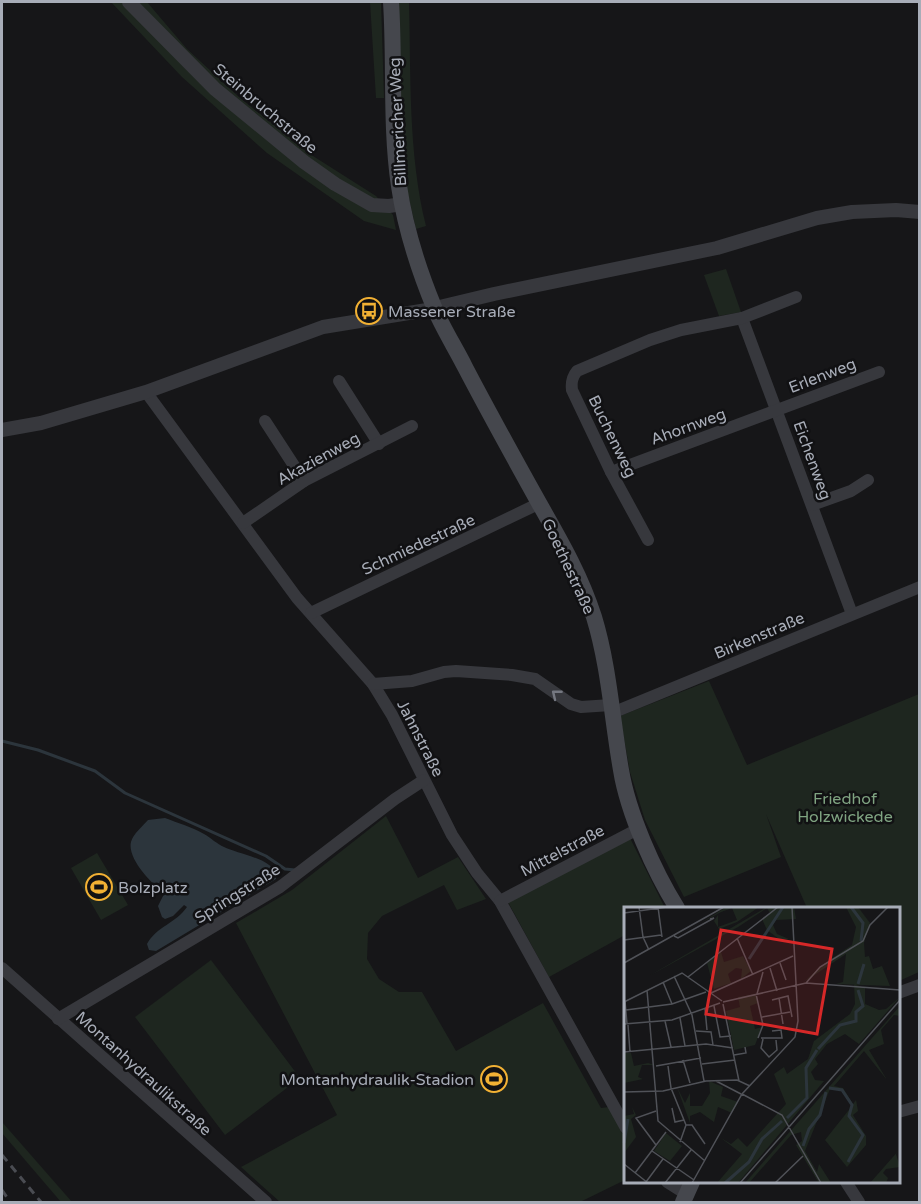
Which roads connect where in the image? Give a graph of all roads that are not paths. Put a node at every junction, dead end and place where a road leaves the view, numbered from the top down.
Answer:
1 (129, 2) edge
2 (392, 2) edge
3 (402, 204) junction
4 (920, 212) edge
5 (796, 297) dead end
6 (435, 309) junction
7 (742, 318) junction
8 (879, 372) dead end
9 (339, 381) dead end
10 (146, 392) junction
11 (777, 410) junction
12 (265, 422) dead end
13 (412, 426) dead end
14 (2, 430) edge
15 (380, 444) junction
16 (611, 472) junction
17 (868, 480) dead end
18 (304, 481) junction
19 (540, 503) junction
20 (812, 505) junction
21 (243, 523) junction
22 (648, 540) dead end
23 (920, 587) edge
24 (311, 613) junction
25 (852, 614) junction
26 (373, 684) junction
27 (611, 709) junction
28 (424, 780) junction
29 (638, 829) junction
30 (500, 902) junction
31 (676, 907) edge
32 (2, 968) edge
33 (920, 985) edge
34 (900, 992) edge
35 (58, 1019) junction
36 (920, 1106) edge
37 (900, 1111) edge
38 (624, 1124) edge
39 (669, 1183) edge
40 (847, 1183) edge
41 (687, 1193) edge
42 (266, 1203) edge
43 (859, 1203) edge

1 - 3 street, Steinbruchstraße
2 - 3 main road, Billmericher Weg
3 - 6 main road, Billmericher Weg
4 - 6 street
5 - 7 street
6 - 10 street
6 - 19 main road, Goethestraße
7 - 11 street, Eichenweg
7 - 16 street, Buchenweg
8 - 11 street, Erlenweg
9 - 15 street
10 - 14 street
10 - 21 street, Jahnstraße
11 - 16 street, Ahornweg
11 - 20 street, Eichenweg
12 - 18 street
13 - 15 street, Akazienweg
15 - 18 street, Akazienweg
16 - 22 street, Buchenweg
17 - 20 street
18 - 21 street, Akazienweg
19 - 24 street, Schmiedestraße
19 - 27 main road, Goethestraße
20 - 25 street, Eichenweg
21 - 24 street, Jahnstraße
23 - 25 street, Birkenstraße
24 - 26 street, Jahnstraße
25 - 27 street, Birkenstraße
27 -> 26 street, Birkenstraße
26 - 28 street, Jahnstraße
27 - 29 main road, Goethestraße
28 - 30 street, Jahnstraße
28 - 35 street, Springstraße
29 - 30 street, Mittelstraße
29 - 31 main road, Goethestraße
30 - 38 street, Jahnstraße
32 - 35 street, Montanhydraulikstraße
33 - 34 street
35 - 42 street, Montanhydraulikstraße
36 - 37 street
39 - 41 street
40 - 43 street

